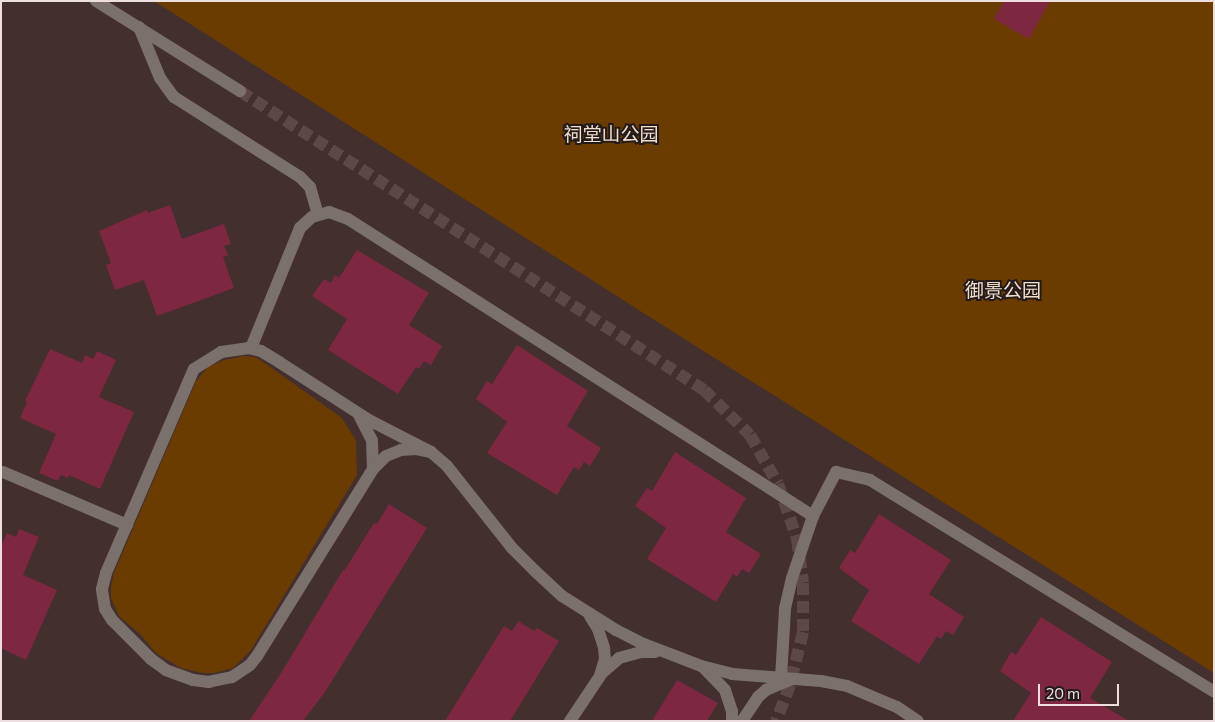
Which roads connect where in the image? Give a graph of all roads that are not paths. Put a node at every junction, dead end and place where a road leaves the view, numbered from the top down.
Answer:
1 (96, 1) edge
2 (139, 27) junction
3 (240, 91) tunnel mouth
4 (318, 215) junction
5 (251, 348) junction
6 (358, 414) junction
7 (431, 452) junction
8 (373, 469) junction
9 (3, 472) dead end
10 (813, 516) junction
11 (127, 525) junction
12 (589, 615) junction
13 (667, 654) junction
14 (701, 666) junction
15 (781, 678) junction
16 (598, 679) junction
17 (796, 679) junction
18 (1214, 692) edge
19 (570, 721) edge
20 (732, 721) edge
21 (742, 721) edge
22 (918, 721) edge

1 - 2 lane
2 - 3 lane
2 - 4 lane
4 - 5 lane
4 - 10 lane
5 - 6 lane
5 - 11 lane
6 - 7 lane
6 - 8 lane
7 - 8 lane
7 - 12 lane
8 - 11 lane
9 - 11 lane
10 - 15 lane
10 - 18 lane
12 - 13 lane
12 - 16 lane
13 - 14 lane
13 - 16 lane
14 - 15 lane
14 - 20 lane
15 - 17 lane
16 - 19 lane
17 - 21 lane
17 - 22 lane

